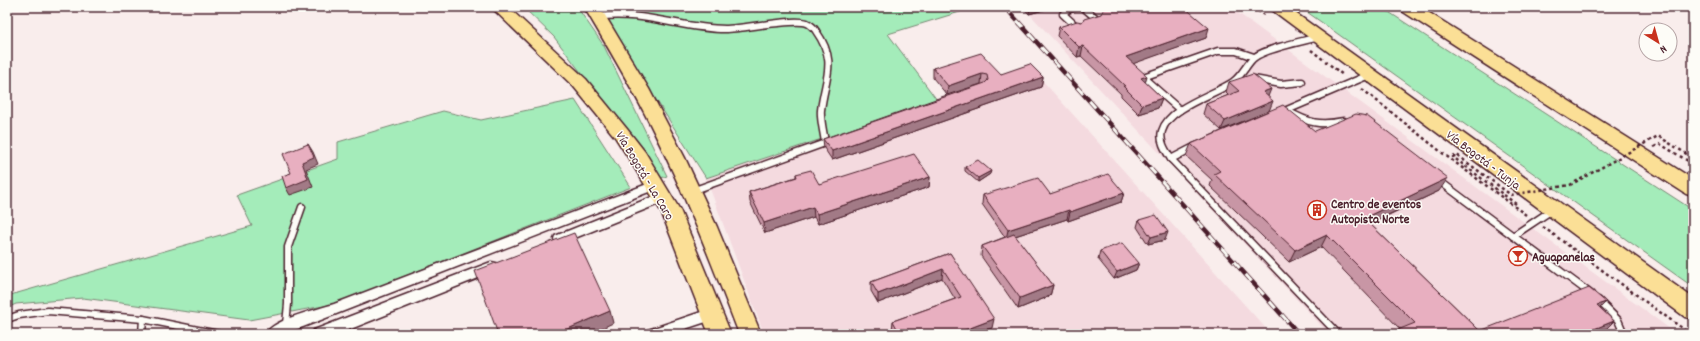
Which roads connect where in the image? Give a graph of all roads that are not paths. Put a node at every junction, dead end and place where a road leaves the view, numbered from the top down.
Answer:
1 (499, 7) edge
2 (1076, 7) edge
3 (1083, 7) edge
4 (1408, 7) edge
5 (1270, 11) edge
6 (595, 12) edge
7 (1097, 19) edge
8 (1078, 28) edge
9 (1310, 40) junction
10 (1254, 57) junction
11 (1371, 74) junction
12 (1242, 76) junction
13 (1302, 82) dead end
14 (1180, 110) junction
15 (1286, 110) junction
16 (1272, 116) edge
17 (1354, 121) edge
18 (832, 141) edge
19 (825, 143) junction
20 (1202, 144) edge
21 (1171, 159) junction
22 (1433, 176) edge
23 (1693, 190) edge
24 (659, 191) junction
25 (691, 191) junction
26 (302, 208) dead end
27 (1553, 209) junction
28 (1513, 236) junction
29 (546, 244) edge
30 (503, 262) edge
31 (1693, 310) edge
32 (713, 314) junction
33 (7, 319) edge
34 (143, 319) junction
35 (286, 330) edge
36 (142, 334) edge
37 (218, 334) edge
38 (272, 334) edge
39 (319, 334) edge
40 (653, 334) edge
41 (720, 334) edge
42 (750, 334) edge
43 (1338, 334) edge
44 (1624, 334) edge

1 - 24 main road, Vía Bogotá - La Caro
2 - 8 lane
3 - 7 lane
4 - 23 highway
5 - 9 highway, Vía Bogotá - Tunja
6 - 19 lane
6 - 25 main road
9 - 10 lane
9 - 11 highway, Vía Bogotá - Tunja
10 - 12 lane
10 - 14 lane
11 - 15 lane
11 - 27 highway, Vía Bogotá - Tunja
12 - 13 lane
12 - 14 lane
14 - 21 lane
15 - 16 lane
15 - 17 lane
18 - 19 lane
19 - 25 lane
20 - 21 lane
21 - 43 lane
22 - 28 lane
24 - 29 street
24 - 32 main road, Vía Bogotá - La Caro
24 - 35 street
25 - 42 main road
26 - 35 lane
27 - 28 lane
27 - 31 highway, Vía Bogotá - Tunja
28 - 44 lane
30 - 39 street
32 - 40 street
32 - 41 main road, Vía Bogotá - La Caro
33 - 34 lane
34 - 36 lane
34 - 37 lane
35 - 38 street

